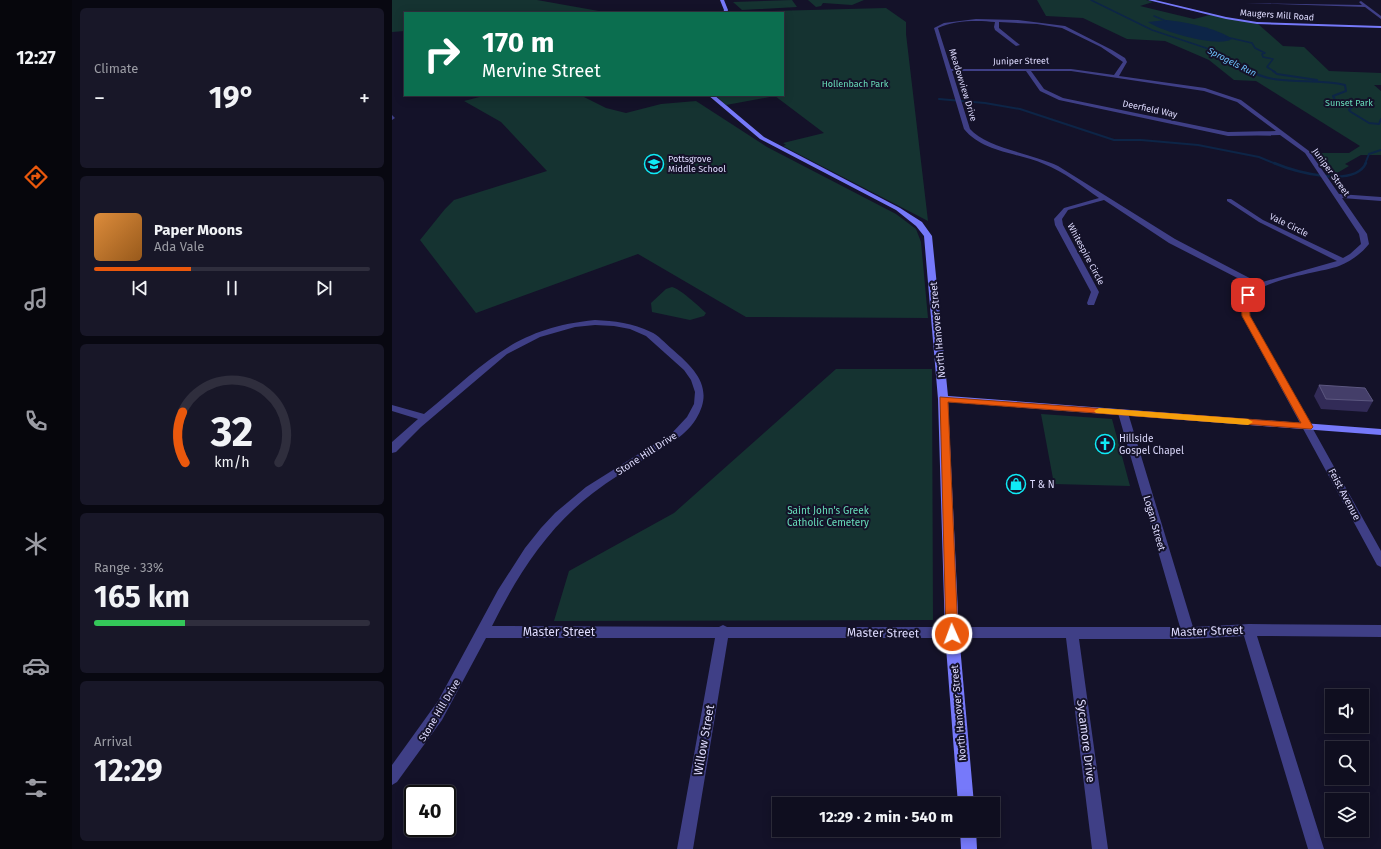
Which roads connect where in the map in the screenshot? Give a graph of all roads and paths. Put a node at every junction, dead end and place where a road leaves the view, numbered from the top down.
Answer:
1 (722, 0) edge
2 (1150, 0) edge
3 (1362, 0) edge
4 (1247, 3) dead end
5 (1365, 6) junction
6 (725, 12) edge
7 (1381, 18) edge
8 (997, 22) junction
9 (1381, 27) edge
10 (1018, 45) dead end
11 (950, 70) junction
12 (1027, 70) junction
13 (1116, 76) junction
14 (712, 96) edge
15 (1283, 133) junction
16 (1338, 196) junction
17 (1105, 198) junction
18 (1381, 199) edge
19 (1229, 200) dead end
20 (1344, 261) junction
21 (1258, 285) junction
22 (1091, 303) dead end
23 (943, 399) junction
24 (392, 408) edge
25 (1123, 413) junction
26 (426, 418) junction
27 (1308, 427) junction
28 (1381, 432) edge
29 (392, 449) edge
30 (1381, 562) edge
31 (1249, 630) junction
32 (723, 631) junction
33 (1381, 631) edge
34 (481, 632) junction
35 (1072, 632) junction
36 (1188, 633) junction
37 (952, 634) junction
38 (392, 776) edge
39 (965, 797) edge
40 (968, 837) edge
41 (686, 849) edge
42 (969, 849) edge
43 (1100, 849) edge
44 (1316, 849) edge

1 - 6 street
2 - 9 street, Maugers Mill Road
3 - 5 street
4 - 5 street
5 - 7 street
8 - 10 street
8 - 11 street, Meadowview Drive
8 - 13 street, Meadowview Drive
11 - 12 street, Juniper Street
11 - 17 street, Meadowview Drive
12 - 13 street, Juniper Street
12 - 15 street, Deerfield Way
13 - 15 street, Juniper Street
14 - 23 street, North Hanover Street
15 - 16 street, Juniper Street
16 - 18 street
16 - 20 street, Juniper Street
17 - 21 street, Meadowview Drive
17 - 22 street, Whitespire Circle
19 - 20 street, Vale Circle
20 - 21 street, Juniper Street
21 - 27 street
23 - 25 street
23 - 37 street, North Hanover Street
24 - 26 street
25 - 27 street
25 - 36 street, Logan Street
26 - 29 street, Stone Hill Drive
26 - 34 street, Stone Hill Drive
27 - 28 street
27 - 30 street, Feist Avenue
31 - 33 street, Master Street
31 - 36 street, Master Street
31 - 44 street
32 - 34 street, Master Street
32 - 37 street, Master Street
32 - 41 street, Willow Street
34 - 38 street, Stone Hill Drive
35 - 36 street, Master Street
35 - 37 street, Master Street
35 - 43 street, Sycamore Drive
37 - 39 street, North Hanover Street
40 - 42 street

